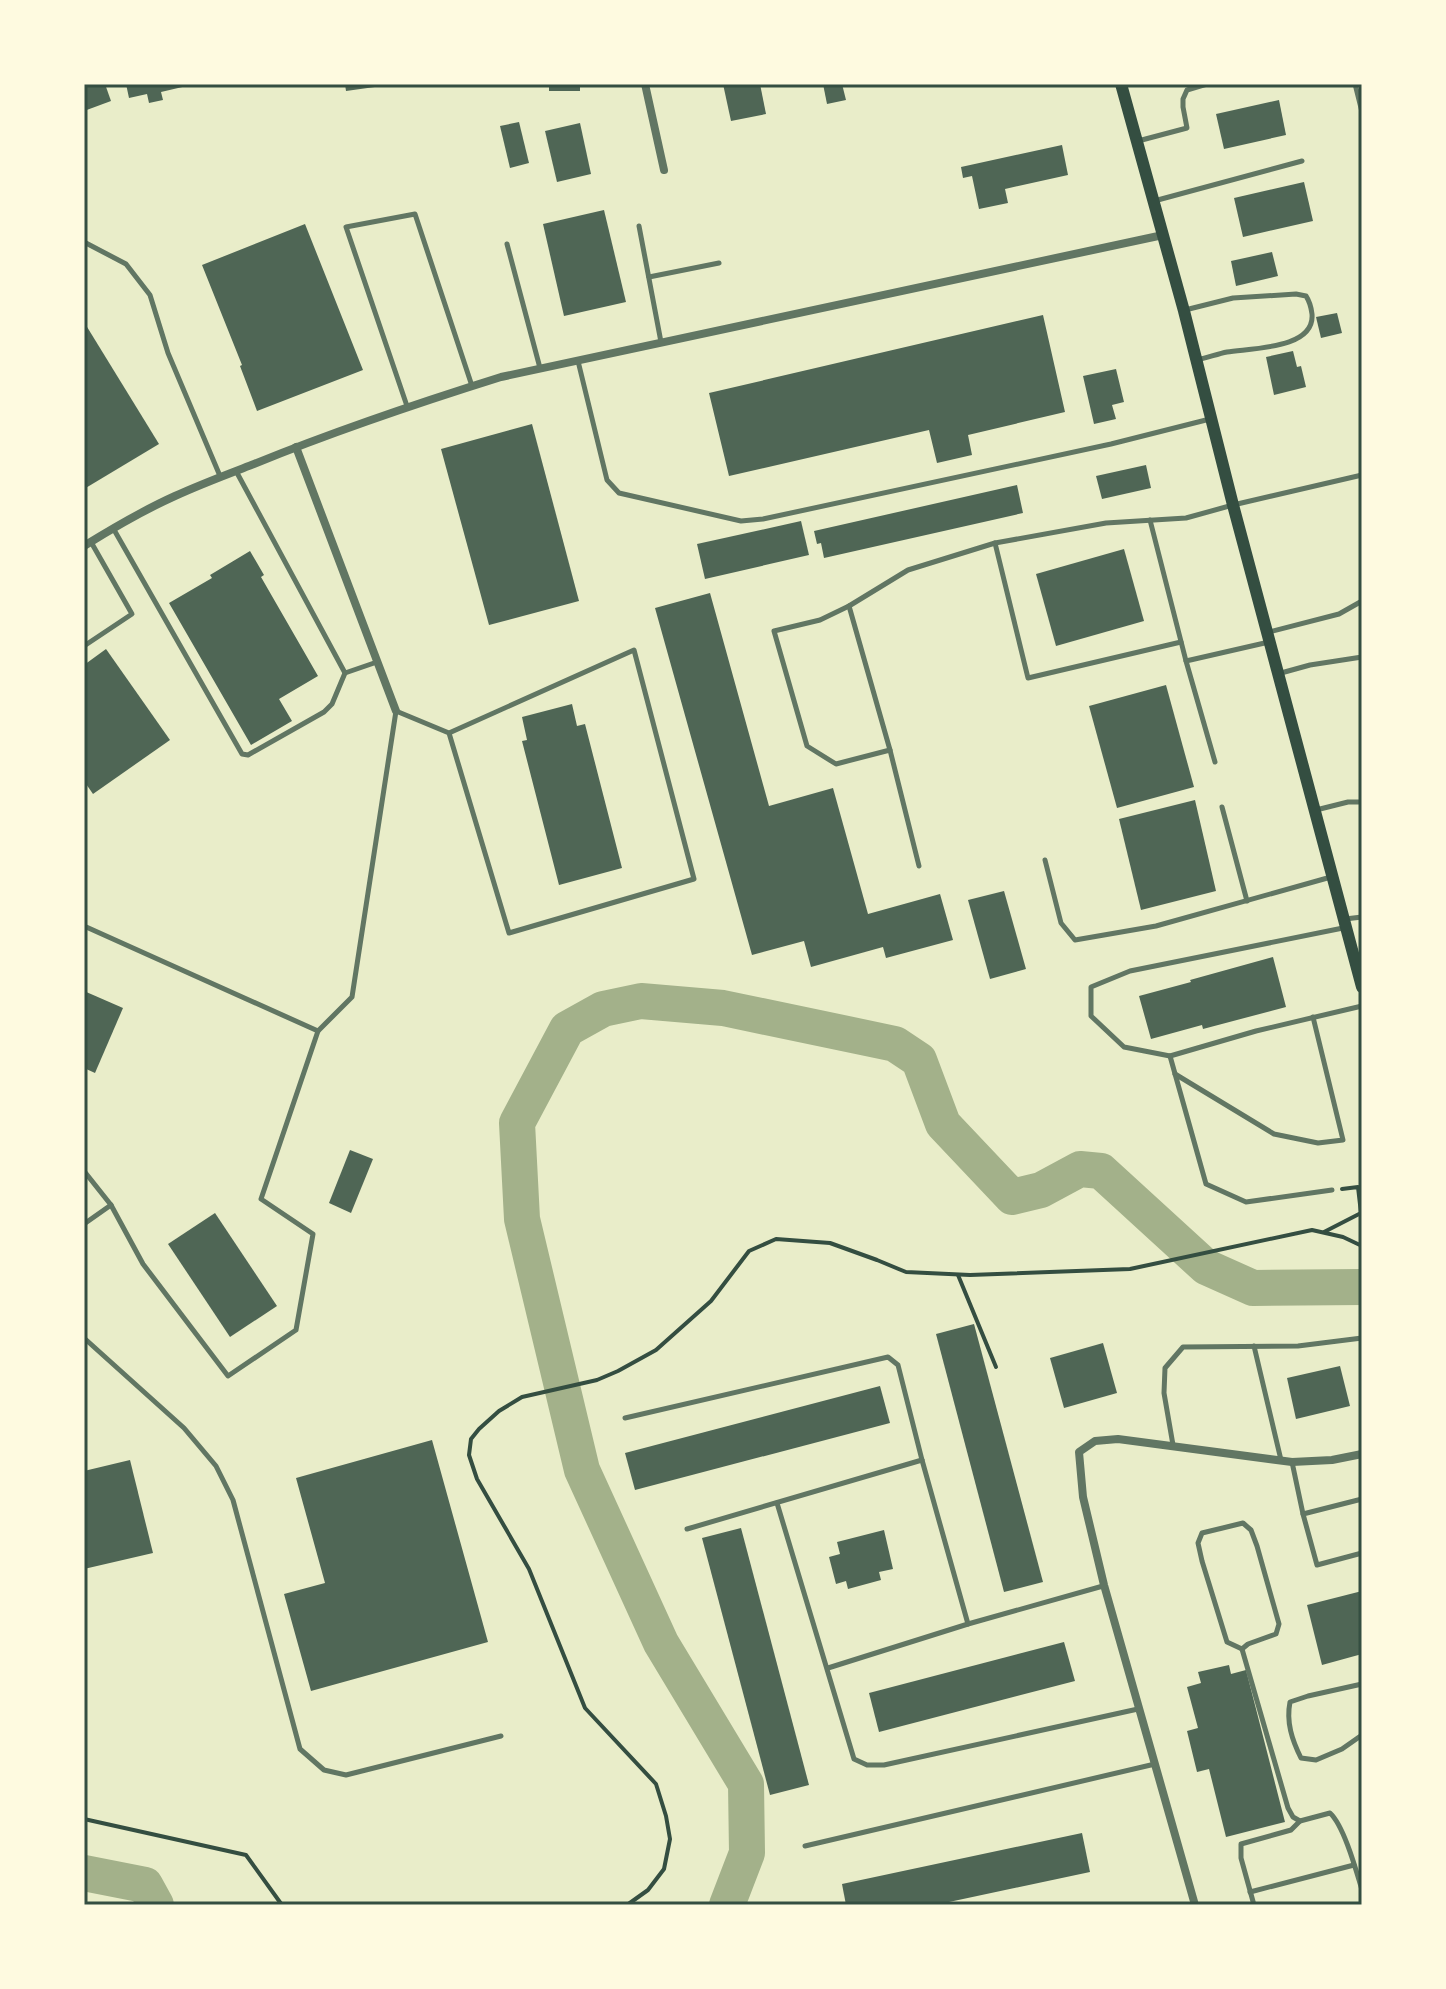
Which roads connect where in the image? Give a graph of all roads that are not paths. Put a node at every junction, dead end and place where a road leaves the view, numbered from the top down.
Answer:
1 (645, 84) edge
2 (1121, 84) edge
3 (1207, 84) edge
4 (1355, 84) edge
5 (1362, 112) edge
6 (1137, 141) junction
7 (1302, 161) dead end
8 (664, 170) dead end
9 (1153, 201) junction
10 (639, 226) dead end
11 (1163, 235) junction
12 (84, 242) edge
13 (507, 244) dead end
14 (719, 263) dead end
15 (649, 277) junction
16 (1184, 311) junction
17 (661, 342) junction
18 (578, 360) junction
19 (1196, 360) junction
20 (540, 368) junction
21 (472, 386) junction
22 (407, 406) junction
23 (1211, 419) junction
24 (296, 447) junction
25 (236, 471) junction
26 (1362, 475) edge
27 (221, 477) junction
28 (1233, 505) junction
29 (1150, 520) junction
30 (113, 528) junction
31 (995, 543) junction
32 (87, 544) edge
33 (1362, 601) edge
34 (849, 606) junction
35 (1269, 637) junction
36 (1181, 642) junction
37 (84, 646) edge
38 (1362, 657) edge
39 (1186, 661) junction
40 (378, 662) junction
41 (345, 673) junction
42 (1279, 673) junction
43 (396, 711) junction
44 (449, 733) junction
45 (890, 750) junction
46 (1215, 762) dead end
47 (1362, 802) edge
48 (1222, 807) dead end
49 (1315, 811) junction
50 (1045, 860) dead end
51 (919, 866) dead end
52 (1332, 876) junction
53 (1247, 901) junction
54 (1362, 917) edge
55 (1345, 923) junction
56 (84, 926) edge
57 (1362, 987) edge
58 (1362, 1006) edge
59 (1313, 1017) junction
60 (318, 1031) junction
61 (1170, 1056) junction
62 (1175, 1074) junction
63 (84, 1171) edge
64 (1332, 1190) road end
65 (111, 1205) junction
66 (84, 1224) edge
67 (84, 1338) edge
68 (1362, 1338) edge
69 (1254, 1346) junction
70 (625, 1418) dead end
71 (1173, 1446) junction
72 (1362, 1454) edge
73 (922, 1460) junction
74 (1281, 1460) junction
75 (1292, 1462) junction
76 (1362, 1499) edge
77 (777, 1503) junction
78 (1303, 1514) junction
79 (687, 1529) dead end
80 (1362, 1553) edge
81 (1104, 1585) junction
82 (968, 1624) junction
83 (1242, 1649) junction
84 (828, 1668) junction
85 (1362, 1684) edge
86 (1139, 1709) junction
87 (1362, 1735) edge
88 (501, 1736) dead end
89 (1155, 1764) junction
90 (1300, 1821) junction
91 (805, 1846) dead end
92 (1354, 1865) junction
93 (1362, 1890) edge
94 (1250, 1892) junction
95 (1195, 1905) edge
96 (1254, 1905) edge

1 - 8 street
2 - 6 main road
3 - 6 lane
4 - 5 lane
6 - 9 main road
7 - 9 lane
9 - 11 main road
10 - 15 lane
11 - 16 main road
11 - 17 street
12 - 27 lane
13 - 20 lane
14 - 15 lane
15 - 17 lane
16 - 19 main road
16 - 19 lane
17 - 18 street
18 - 20 street
18 - 23 lane
19 - 23 main road
20 - 21 street
21 - 22 street
21 - 22 lane
22 - 24 street
23 - 28 main road
24 - 25 street
24 - 40 street
25 - 27 street
25 - 41 lane
26 - 28 lane
27 - 30 street
28 - 29 lane
28 - 35 main road
29 - 31 lane
29 - 36 lane
30 - 32 street
30 - 41 lane
31 - 34 lane
31 - 36 lane
32 - 37 lane
33 - 35 lane
34 - 45 lane
34 - 45 lane
35 - 39 lane
35 - 42 main road
36 - 39 lane
38 - 42 lane
39 - 46 lane
40 - 41 lane
40 - 43 street
42 - 49 main road
43 - 44 lane
43 - 60 lane
44 - 44 lane
45 - 51 lane
47 - 49 lane
48 - 53 lane
49 - 52 main road
50 - 53 lane
52 - 53 lane
52 - 55 main road
54 - 55 lane
55 - 57 main road
55 - 61 lane
56 - 60 lane
58 - 59 lane
59 - 61 lane
59 - 62 lane
60 - 65 lane
61 - 62 lane
62 - 64 lane
63 - 65 lane
65 - 66 lane
67 - 88 lane
68 - 69 lane
69 - 71 lane
69 - 74 lane
70 - 73 lane
71 - 74 street
71 - 81 street
72 - 75 street
73 - 77 lane
73 - 82 lane
74 - 75 street
75 - 78 lane
76 - 78 lane
77 - 79 lane
77 - 84 lane
78 - 80 lane
81 - 82 lane
81 - 86 street
82 - 84 lane
83 - 83 lane
83 - 90 lane
84 - 86 lane
85 - 87 lane
86 - 89 street
89 - 91 lane
89 - 95 street
90 - 92 lane
90 - 94 lane
92 - 93 lane
92 - 94 lane
94 - 96 lane

